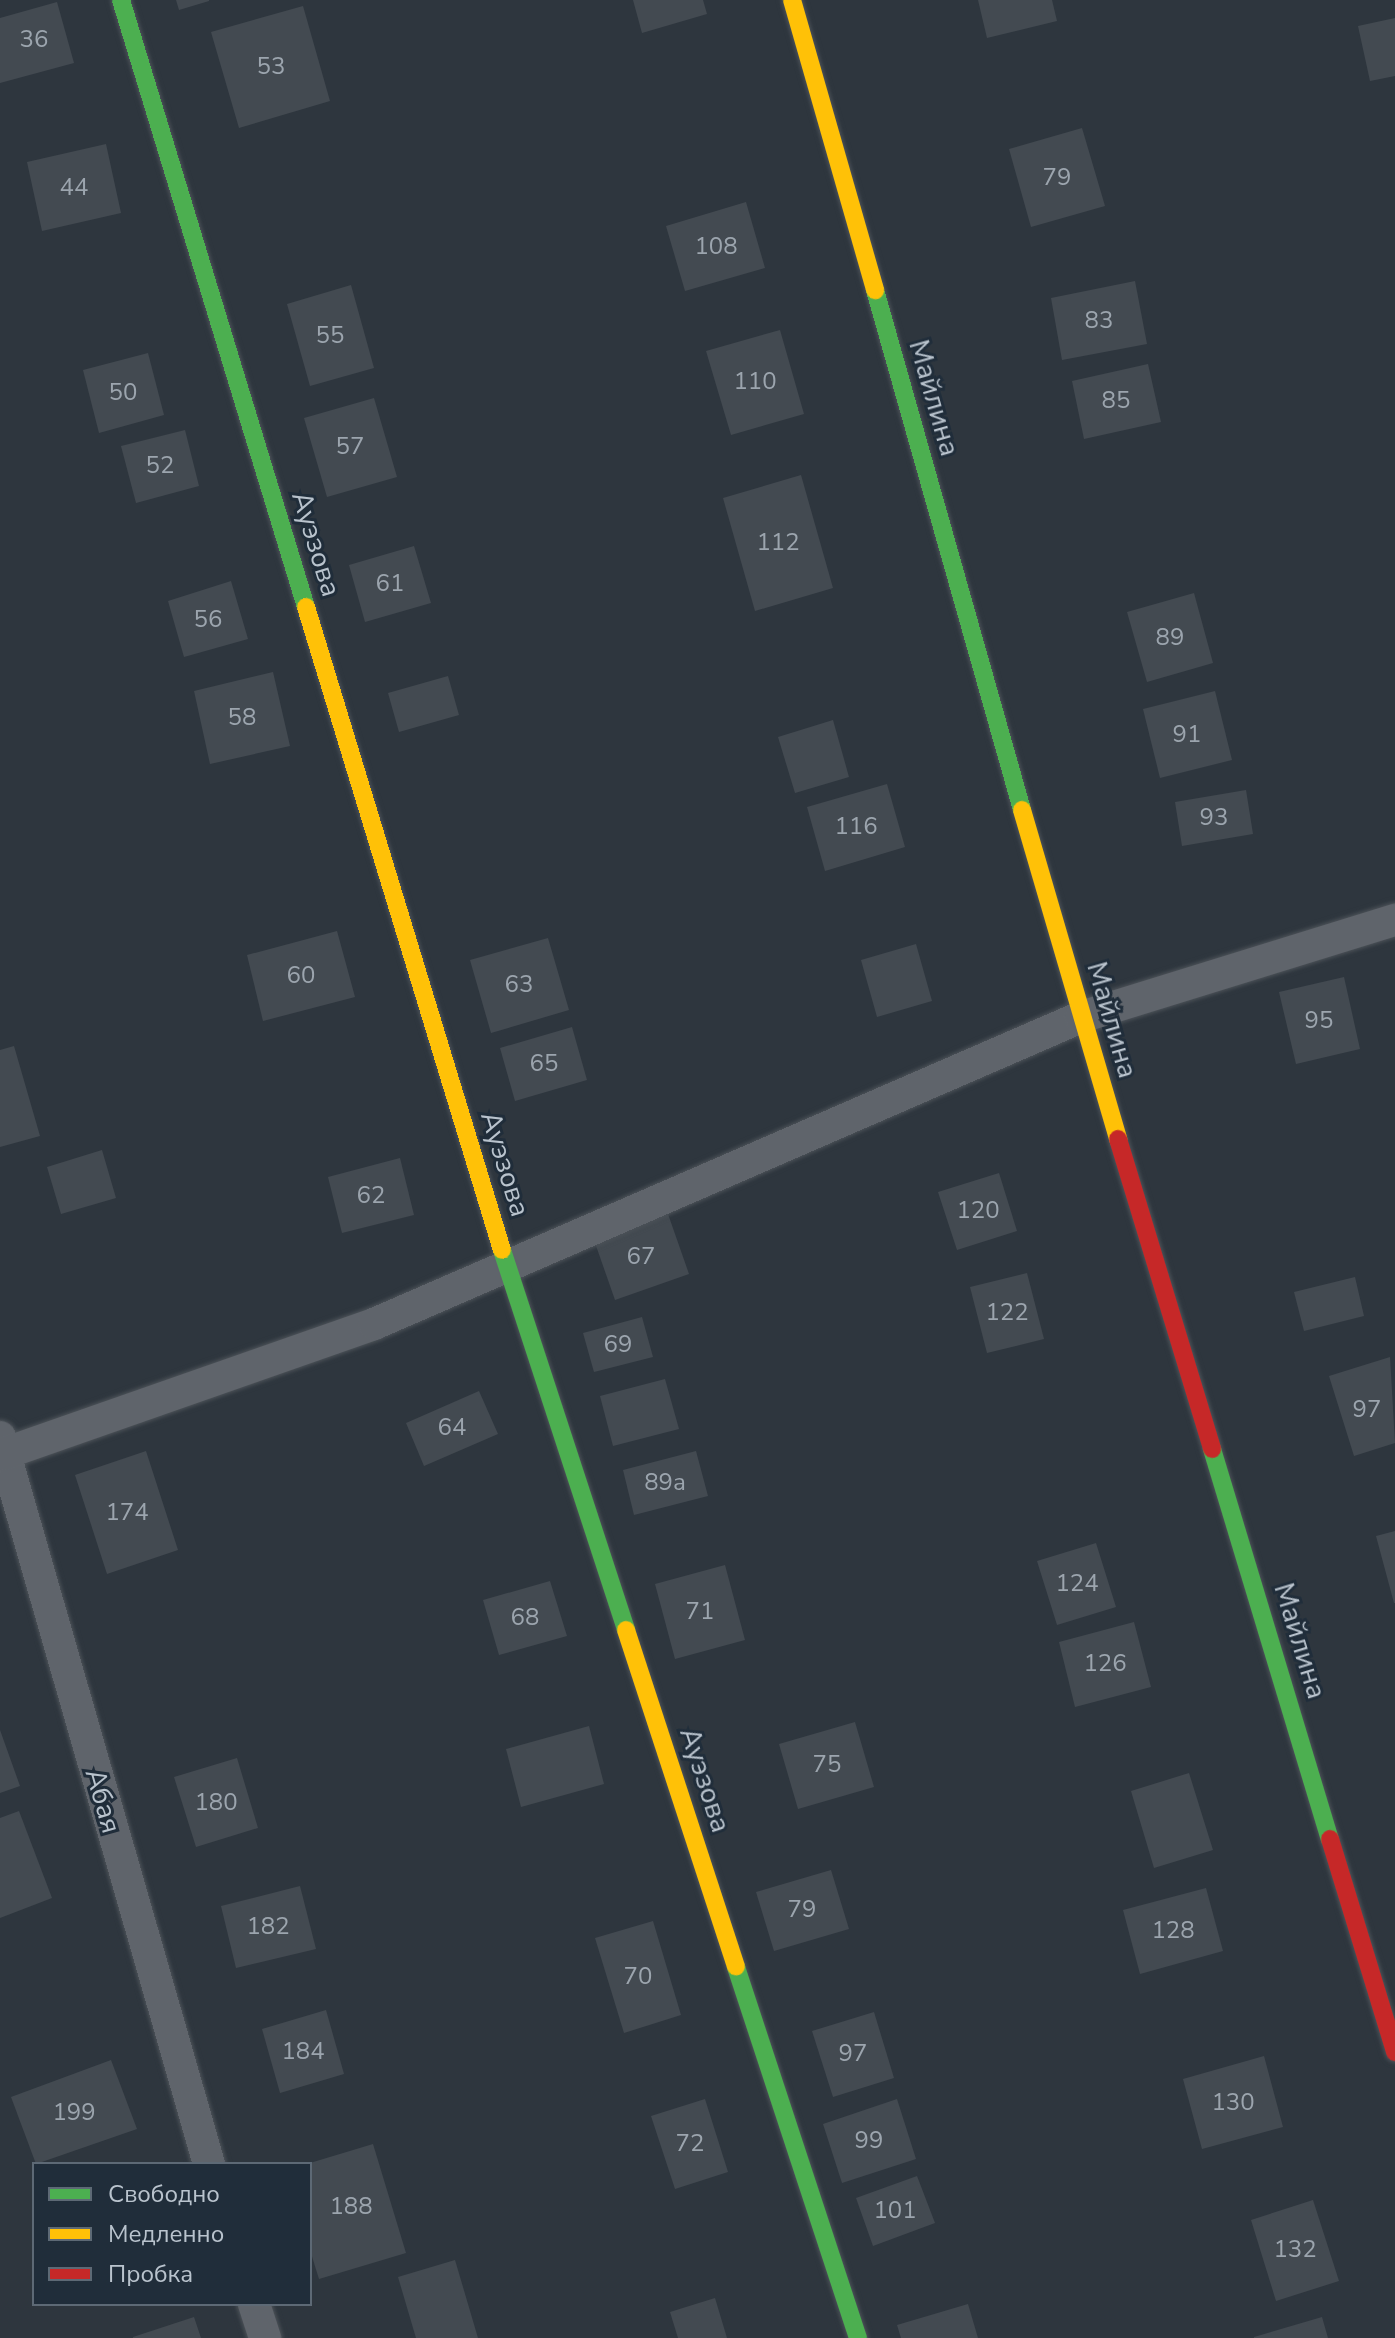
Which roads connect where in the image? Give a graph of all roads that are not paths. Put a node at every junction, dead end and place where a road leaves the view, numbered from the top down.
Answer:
1 (121, 0) edge
2 (792, 0) edge
3 (1395, 920) edge
4 (1081, 1017) junction
5 (507, 1266) junction
6 (1, 1449) edge
7 (1395, 2052) edge
8 (208, 2162) edge
9 (255, 2306) edge
10 (265, 2338) edge
11 (858, 2338) edge

1 - 5 street, Ауэзова
2 - 4 street, Майлина
3 - 4 street
4 - 5 street
4 - 7 street, Майлина
5 - 6 street
5 - 11 street, Ауэзова
6 - 8 street, Абая
9 - 10 street

